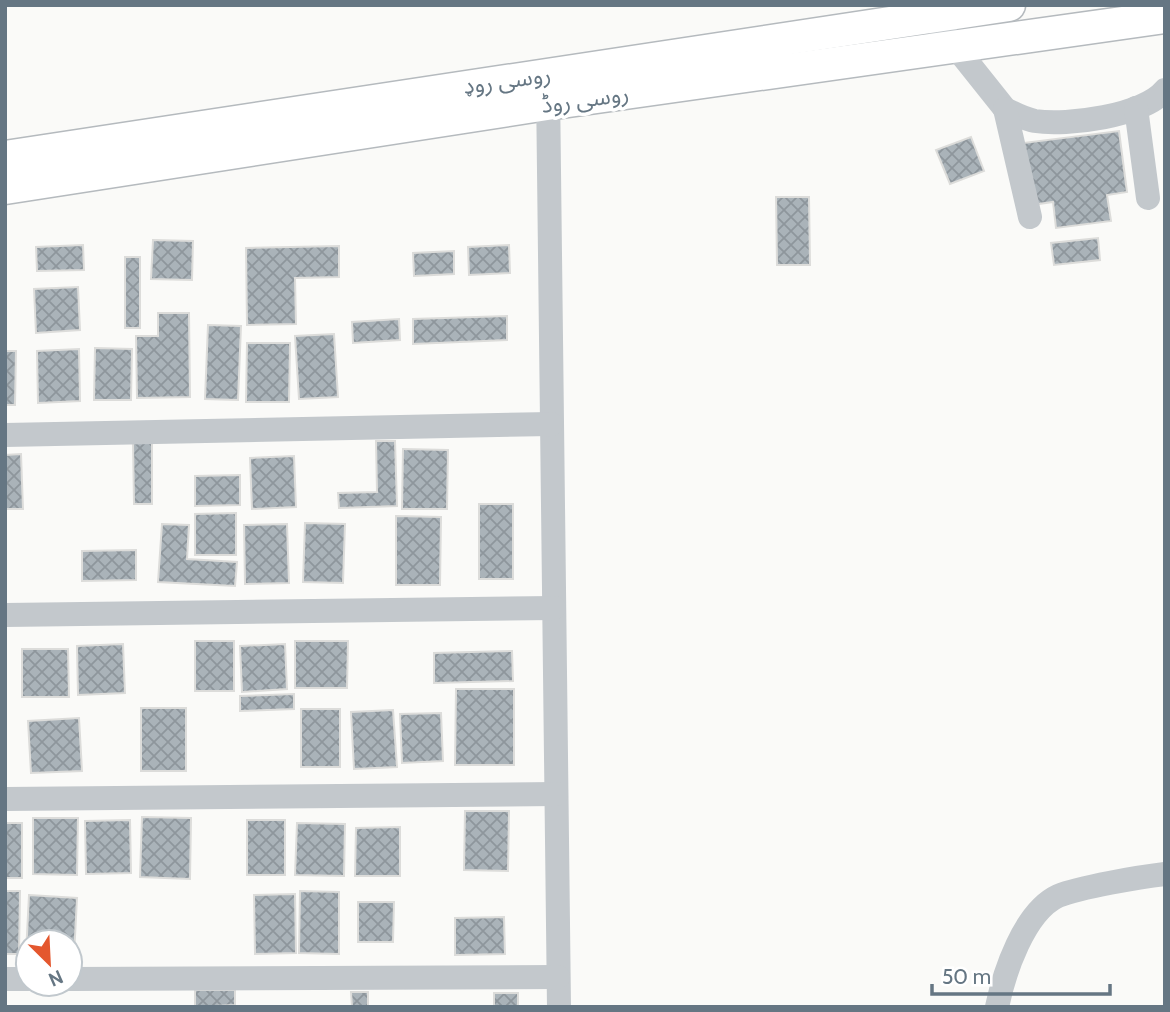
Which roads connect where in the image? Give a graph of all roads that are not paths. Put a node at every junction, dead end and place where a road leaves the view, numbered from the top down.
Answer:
1 (1009, 5) edge
2 (930, 15) junction
3 (1165, 17) edge
4 (952, 46) junction
5 (548, 89) junction
6 (1165, 90) edge
7 (1136, 108) junction
8 (1005, 109) junction
9 (5, 157) edge
10 (5, 188) edge
11 (1148, 198) dead end
12 (1030, 217) dead end
13 (551, 424) junction
14 (5, 435) edge
15 (554, 608) junction
16 (5, 615) edge
17 (556, 794) junction
18 (5, 799) edge
19 (1165, 874) edge
20 (558, 977) junction
21 (84, 979) edge
22 (559, 1007) edge
23 (997, 1007) edge

1 - 2 main road, روسی روډ
2 - 4 street
2 - 5 main road, روسی روډ
3 - 4 main road, روسی روڈ
4 - 5 main road, روسی روڈ
4 - 8 street
5 - 9 main road, روسی روډ
5 - 10 main road, روسی روڈ
5 - 13 street
6 - 7 street
7 - 8 street
7 - 11 street
8 - 12 street
13 - 14 street
13 - 15 street
15 - 16 street
15 - 17 street
17 - 18 street
17 - 20 street
19 - 23 street
20 - 21 street
20 - 22 street

